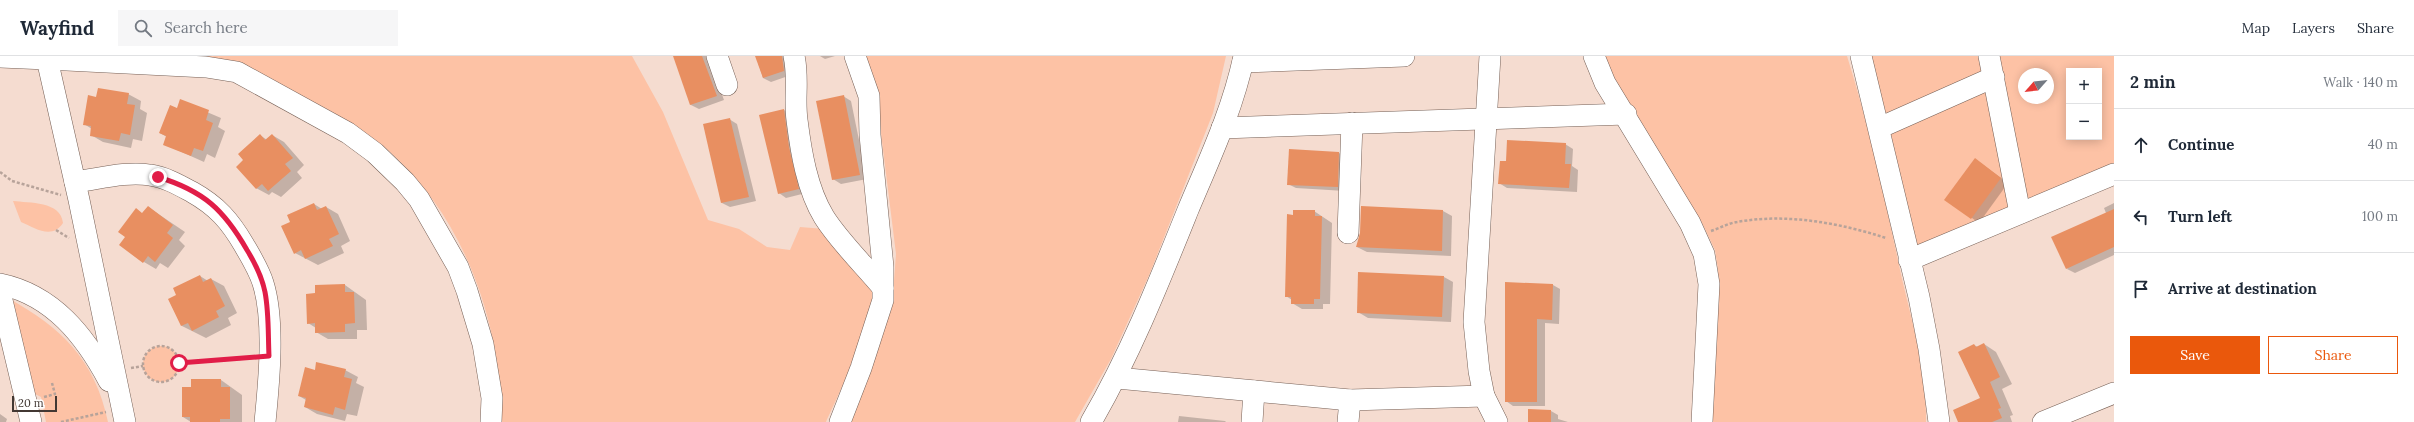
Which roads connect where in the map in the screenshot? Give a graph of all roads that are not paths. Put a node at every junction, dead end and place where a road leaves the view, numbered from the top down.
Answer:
1 (717, 56) edge
2 (794, 56) edge
3 (855, 56) edge
4 (1404, 56) edge
5 (1490, 56) edge
6 (1594, 56) edge
7 (1861, 56) edge
8 (1989, 56) edge
9 (0, 57) edge
10 (47, 59) junction
11 (1244, 59) edge
12 (1994, 77) junction
13 (727, 85) dead end
14 (1626, 114) junction
15 (1486, 118) junction
16 (1352, 123) junction
17 (1222, 128) junction
18 (1879, 128) junction
19 (2114, 174) edge
20 (77, 191) junction
21 (2020, 213) junction
22 (1348, 233) dead end
23 (1908, 252) junction
24 (0, 284) edge
25 (883, 288) junction
26 (0, 292) edge
27 (1117, 378) junction
28 (1254, 391) junction
29 (2114, 392) edge
30 (1484, 396) junction
31 (1350, 400) junction
32 (122, 410) edge
33 (31, 422) edge
34 (265, 422) edge
35 (492, 422) edge
36 (840, 422) edge
37 (1091, 422) edge
38 (1252, 422) edge
39 (1348, 422) edge
40 (1497, 422) edge
41 (1702, 422) edge
42 (1938, 422) edge
43 (2043, 422) edge

1 - 13 street
2 - 25 street
3 - 25 street
4 - 11 street
5 - 15 street
6 - 14 street
7 - 18 street
8 - 12 street
9 - 10 street
10 - 20 street
10 - 35 street
11 - 17 street
12 - 18 street
12 - 21 street
14 - 15 street
14 - 41 street
15 - 16 street
15 - 30 street
16 - 17 street
16 - 22 street
17 - 27 street
18 - 23 street
19 - 21 street
20 - 32 street
20 - 34 street
21 - 23 street
23 - 42 street
24 - 32 street
25 - 36 street
26 - 33 street
27 - 28 street
27 - 37 street
28 - 31 street
28 - 38 street
29 - 43 street
30 - 31 street
30 - 40 street
31 - 39 street

